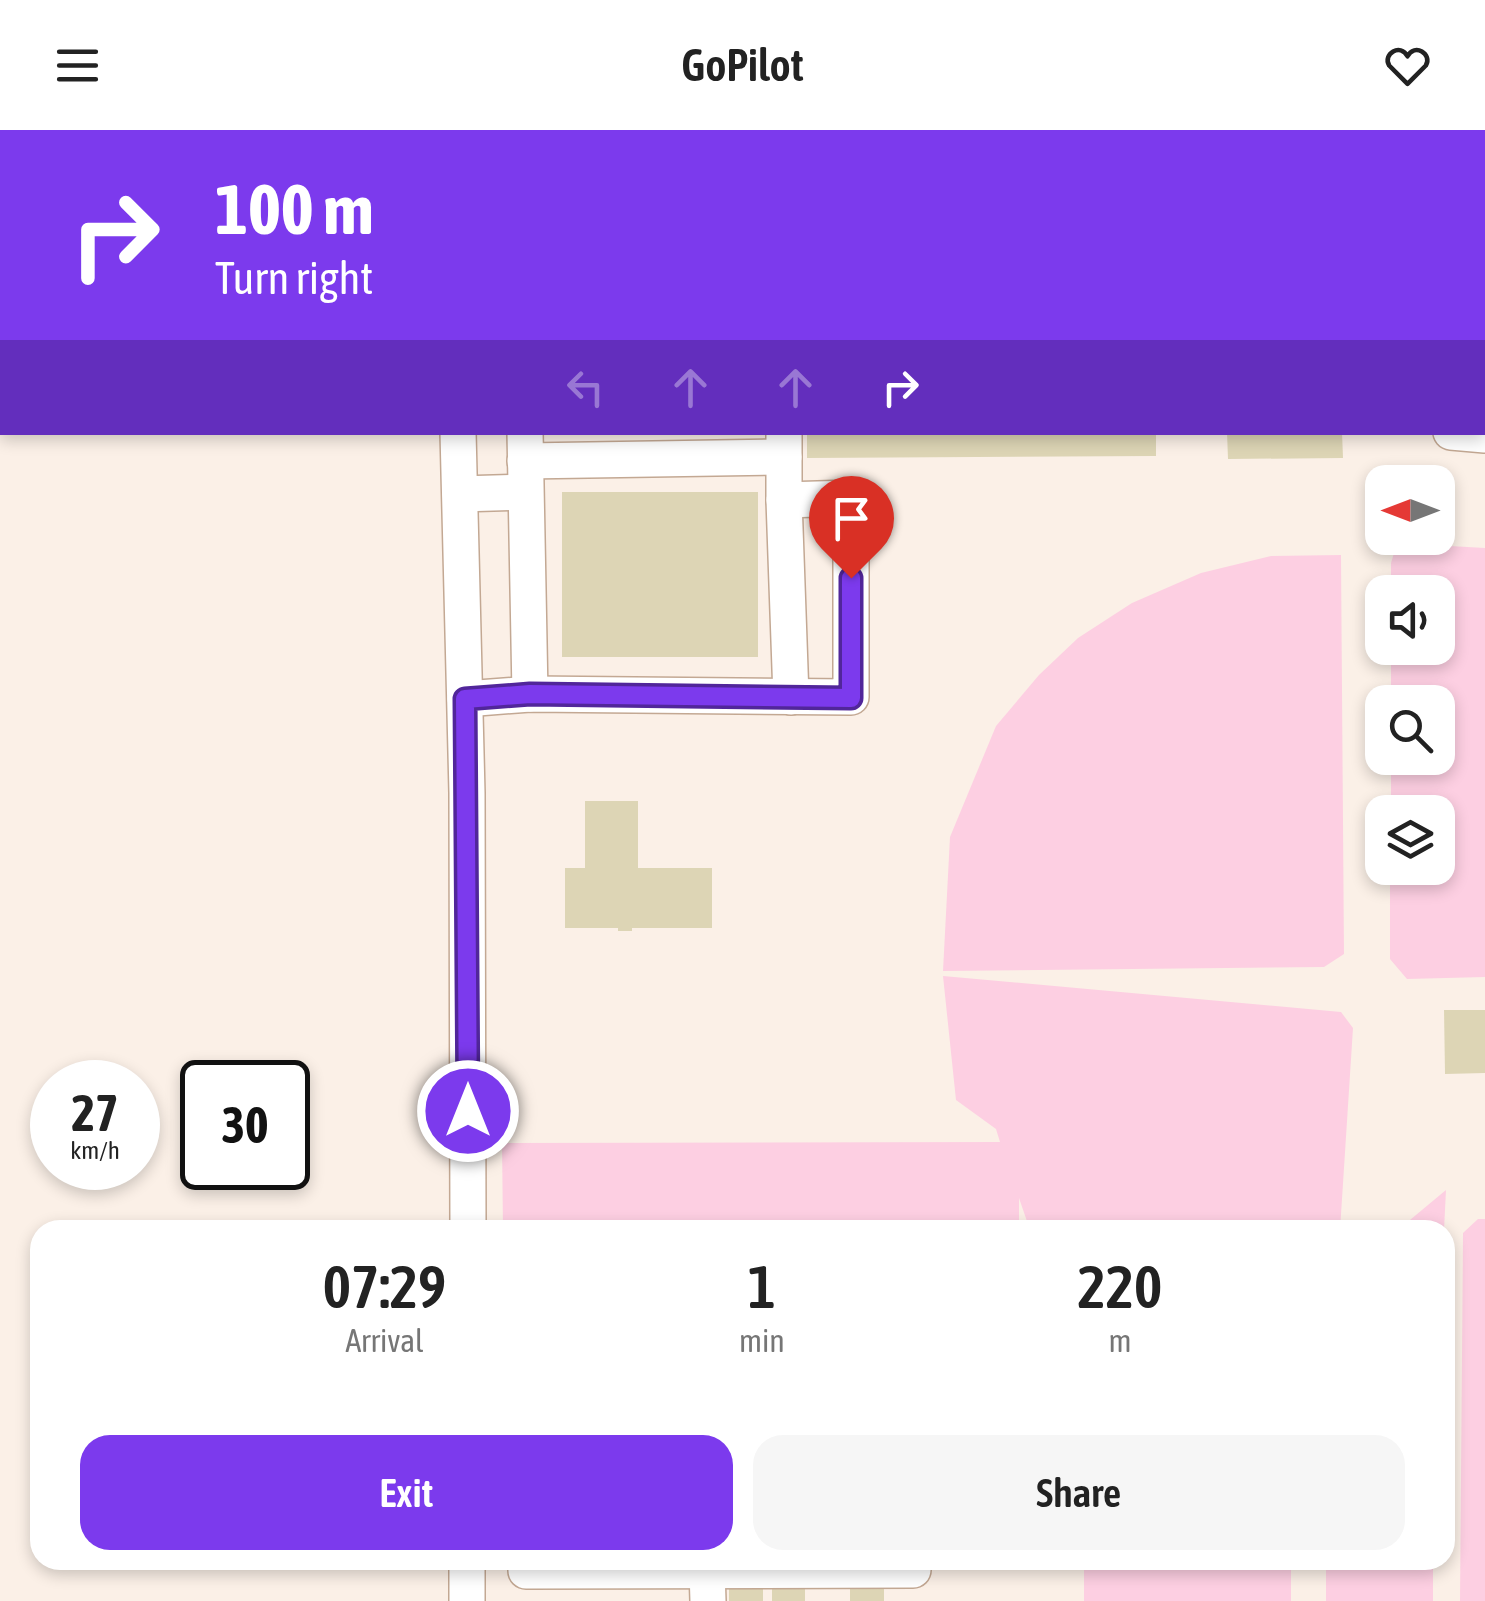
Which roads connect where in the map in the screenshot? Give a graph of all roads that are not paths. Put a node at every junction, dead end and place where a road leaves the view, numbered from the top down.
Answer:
1 (458, 435) edge
2 (784, 445) edge
3 (525, 462) edge
4 (460, 494) junction
5 (784, 500) junction
6 (530, 694) junction
7 (791, 697) junction
8 (465, 699) junction
9 (468, 1220) edge
10 (467, 1570) edge
11 (526, 1570) edge
12 (913, 1577) edge
13 (708, 1586) edge
14 (467, 1601) edge

1 - 4 street
2 - 3 street
2 - 5 street
3 - 4 street
3 - 6 street
4 - 8 street
5 - 7 street
5 - 7 street
6 - 7 street
6 - 8 street
8 - 9 street
10 - 14 street
11 - 13 street
12 - 13 street

